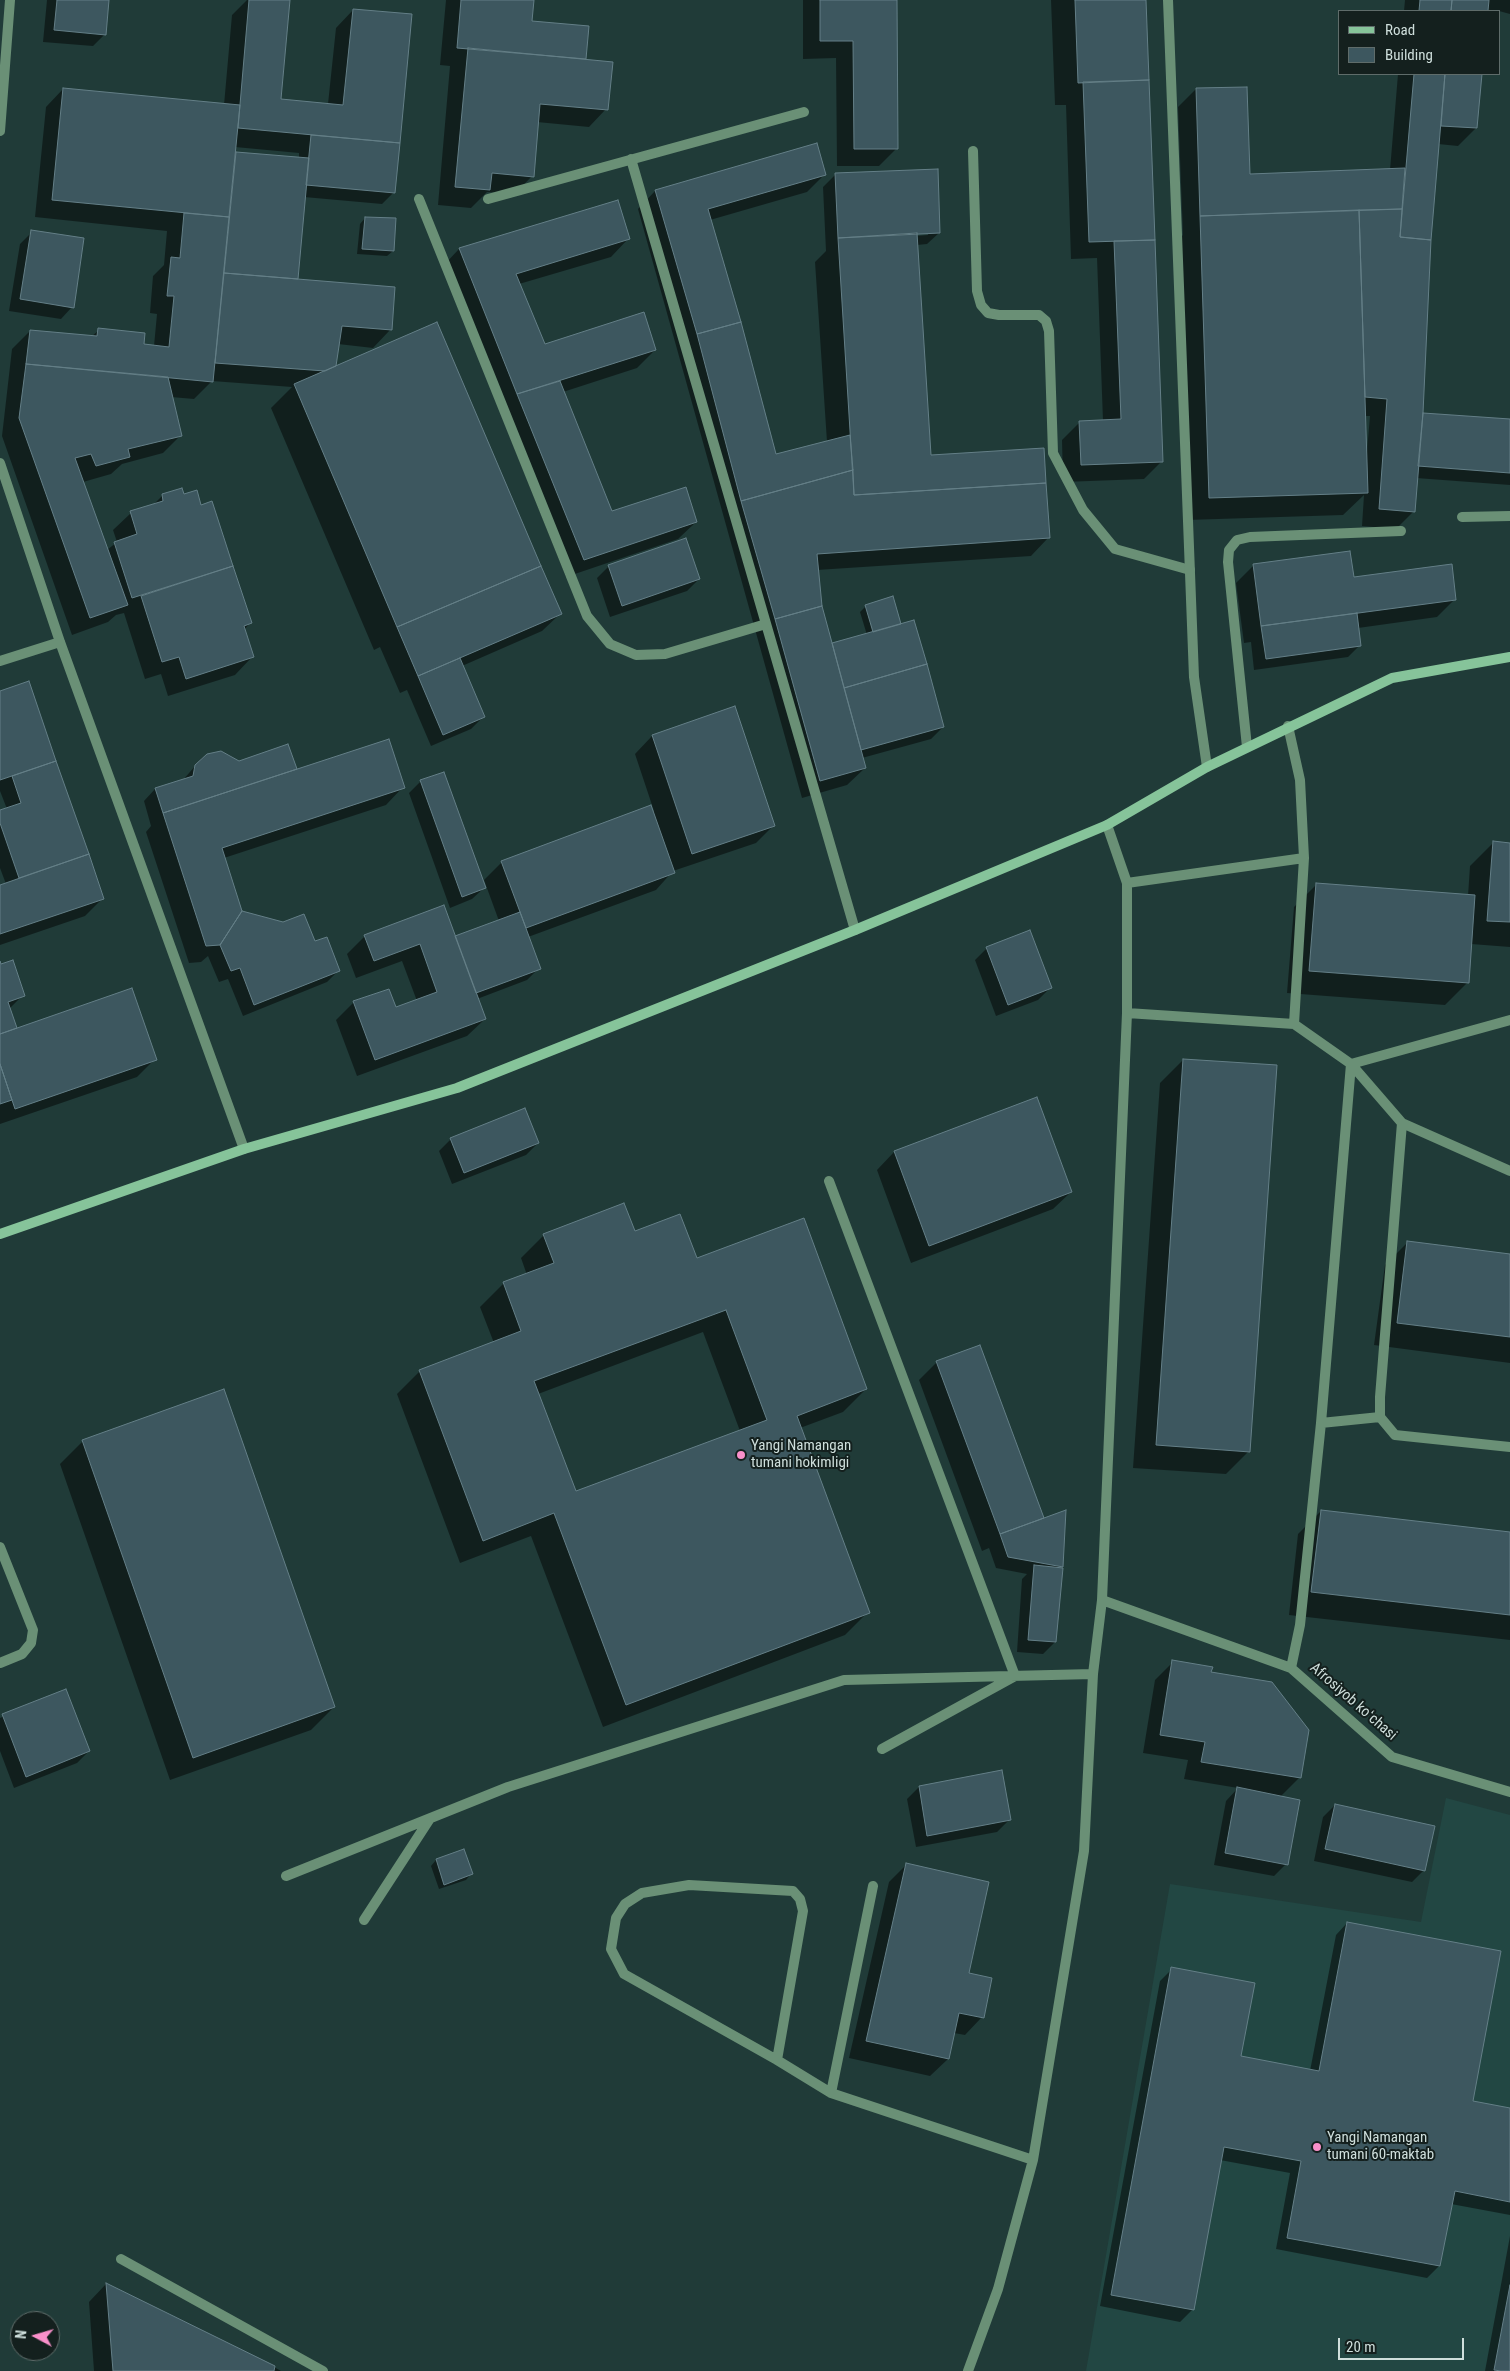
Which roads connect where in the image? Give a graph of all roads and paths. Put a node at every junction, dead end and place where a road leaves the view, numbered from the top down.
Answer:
1 (10, 0) edge
2 (1168, 0) edge
3 (804, 112) dead end
4 (0, 131) edge
5 (973, 151) dead end
6 (630, 159) junction
7 (419, 199) dead end
8 (488, 199) dead end
9 (0, 463) edge
10 (1462, 516) dead end
11 (1510, 516) edge
12 (1401, 532) dead end
13 (1190, 570) junction
14 (766, 624) junction
15 (60, 642) junction
16 (1510, 658) edge
17 (0, 661) edge
18 (1288, 726) junction
19 (1247, 747) junction
20 (1206, 767) junction
21 (1107, 825) junction
22 (1304, 858) junction
23 (1127, 883) junction
24 (855, 930) junction
25 (1127, 1013) junction
26 (1510, 1020) edge
27 (1294, 1024) junction
28 (1351, 1064) junction
29 (1402, 1123) junction
30 (244, 1149) junction
31 (1510, 1171) edge
32 (829, 1181) dead end
33 (0, 1234) edge
34 (1380, 1417) junction
35 (1321, 1423) junction
36 (1510, 1447) edge
37 (0, 1547) edge
38 (1102, 1600) junction
39 (0, 1663) edge
40 (1291, 1668) junction
41 (1093, 1674) junction
42 (1015, 1676) junction
43 (882, 1749) dead end
44 (1510, 1792) edge
45 (429, 1820) junction
46 (286, 1876) dead end
47 (873, 1886) dead end
48 (364, 1920) dead end
49 (777, 2060) junction
50 (831, 2093) junction
51 (1033, 2160) junction
52 (120, 2259) dead end
53 (323, 2371) edge
54 (968, 2371) edge

1 - 4 street
2 - 13 street
3 - 6 street
5 - 13 street
6 - 8 street
6 - 14 street
7 - 14 street
9 - 15 street
10 - 11 street
12 - 19 street
13 - 20 street
14 - 24 street
15 - 17 street
15 - 30 street
16 - 18 street
18 - 19 street
18 - 22 street
19 - 20 street
20 - 21 street
21 - 23 street
21 - 24 street
22 - 23 street
22 - 27 street
23 - 25 street
24 - 30 street
25 - 27 street
25 - 38 street
26 - 28 street
27 - 28 street
28 - 29 street
28 - 35 street
29 - 31 street
29 - 34 street
30 - 33 street
32 - 42 street
34 - 35 street
34 - 36 street
35 - 40 street
37 - 39 street
38 - 40 street
38 - 41 street
40 - 44 street, Afrosiyob koʻchasi
41 - 42 street
41 - 51 street
42 - 43 street
42 - 45 street
45 - 46 street
45 - 48 street
47 - 50 street
49 - 49 street
49 - 50 street
50 - 51 street
51 - 54 street
52 - 53 street

